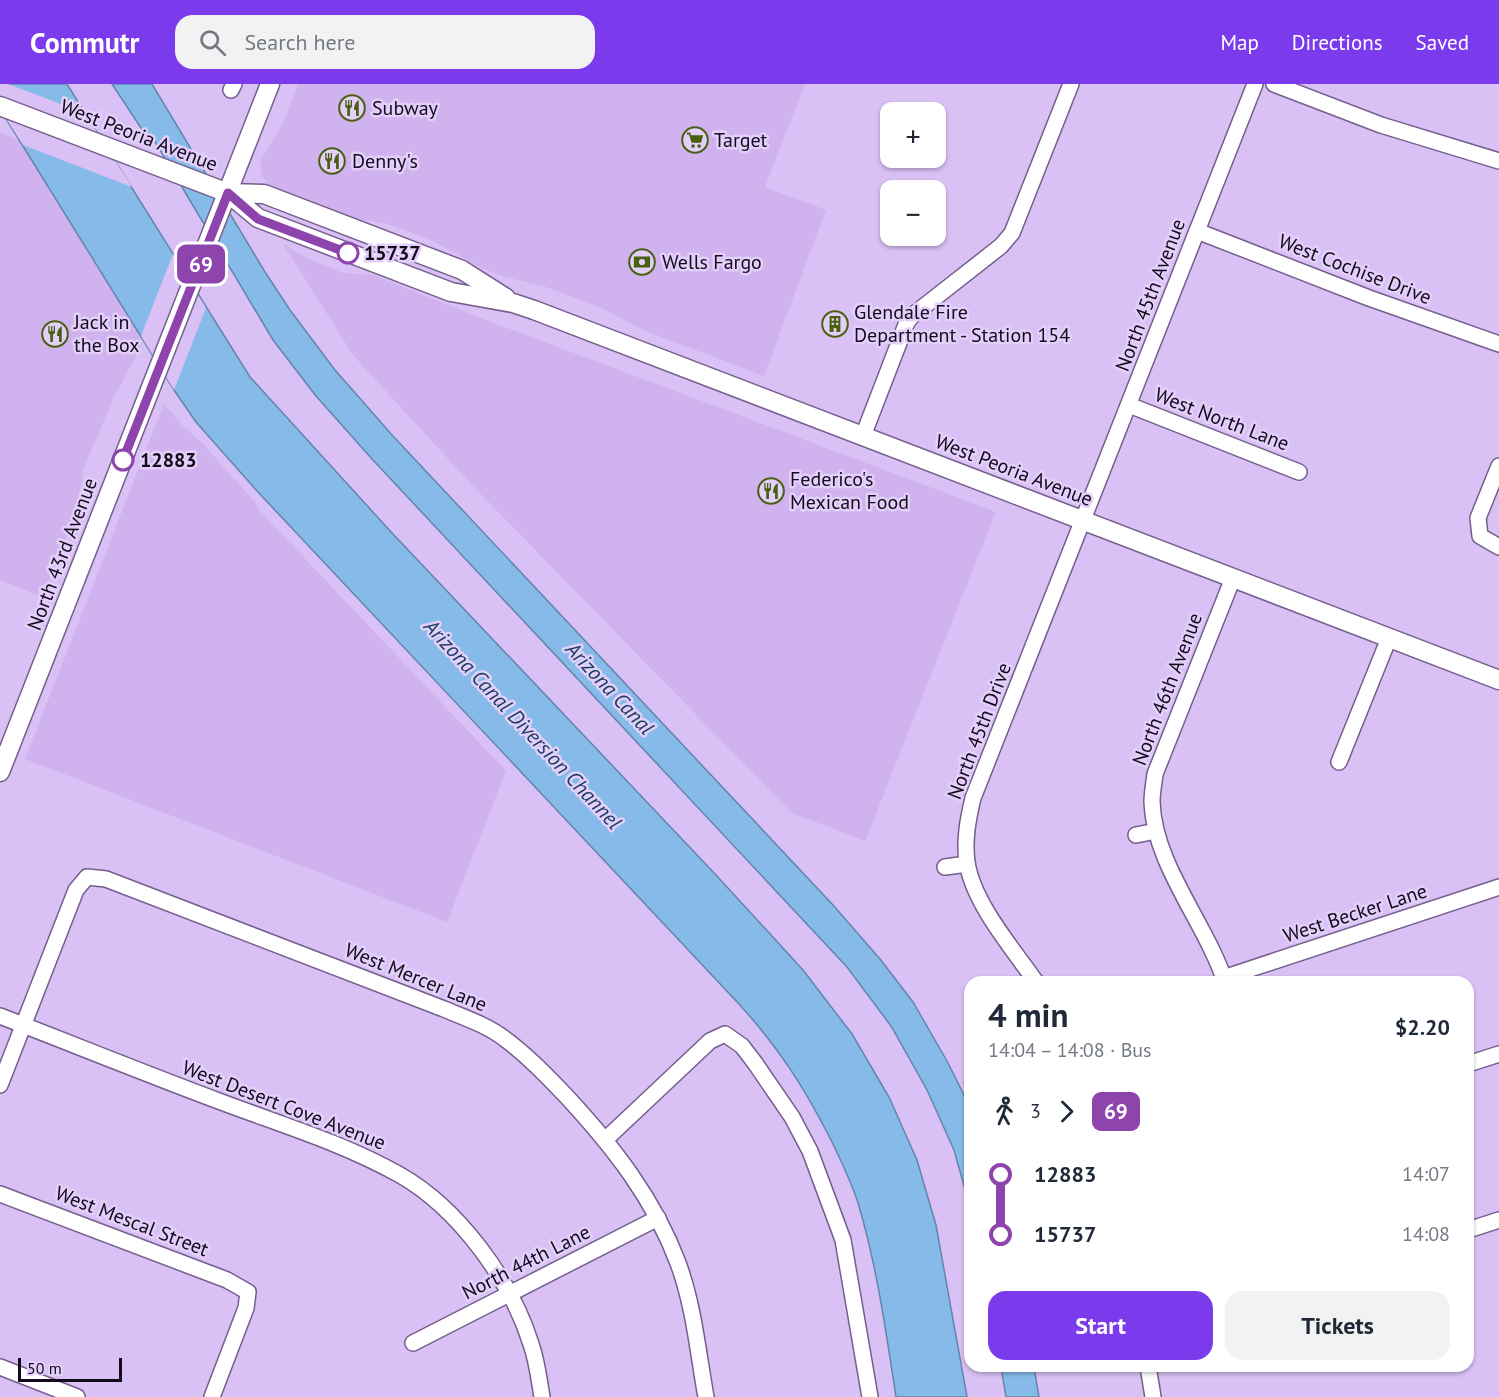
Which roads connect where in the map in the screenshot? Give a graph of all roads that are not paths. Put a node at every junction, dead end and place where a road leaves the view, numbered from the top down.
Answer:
1 (270, 84) edge
2 (1071, 84) edge
3 (1255, 84) edge
4 (1274, 84) edge
5 (0, 106) edge
6 (1499, 161) edge
7 (228, 193) junction
8 (1197, 231) junction
9 (513, 303) junction
10 (1499, 344) edge
11 (1129, 405) junction
12 (864, 436) junction
13 (1499, 466) edge
14 (1299, 472) dead end
15 (1084, 521) junction
16 (1499, 547) edge
17 (1233, 578) junction
18 (1389, 638) junction
19 (1499, 680) edge
20 (1339, 762) dead end
21 (0, 772) edge
22 (1156, 831) junction
23 (1136, 835) dead end
24 (967, 864) junction
25 (945, 867) dead end
26 (1499, 887) edge
27 (1032, 976) edge
28 (1222, 976) edge
29 (1236, 976) edge
30 (0, 1016) edge
31 (24, 1025) junction
32 (1499, 1054) edge
33 (1474, 1062) edge
34 (0, 1085) edge
35 (606, 1139) junction
36 (0, 1194) edge
37 (658, 1218) junction
38 (1499, 1220) edge
39 (1474, 1228) edge
40 (509, 1293) junction
41 (413, 1343) dead end
42 (0, 1367) edge
43 (1149, 1372) edge
44 (77, 1397) edge
45 (212, 1397) edge
46 (542, 1397) edge
47 (706, 1397) edge
48 (870, 1397) edge
49 (1153, 1397) edge

1 - 7 main road, North 43rd Avenue
2 - 12 street
3 - 8 street, North 45th Avenue
4 - 6 street
5 - 7 main road, West Peoria Avenue
7 - 9 main road, West Peoria Avenue
7 - 9 main road, West Peoria Avenue
7 - 21 main road, North 43rd Avenue
8 - 10 street, West Cochise Drive
8 - 11 street, North 45th Avenue
9 - 12 main road, West Peoria Avenue
11 - 14 street, West North Lane
11 - 15 street, North 45th Avenue
12 - 15 main road, West Peoria Avenue
13 - 16 street
15 - 17 main road, West Peoria Avenue
15 - 24 street, North 45th Drive
17 - 18 main road, West Peoria Avenue
17 - 22 street, North 46th Avenue
18 - 19 main road, West Peoria Avenue
18 - 20 street
22 - 23 street
22 - 28 street, North 46th Avenue
24 - 25 street
24 - 27 street, North 45th Drive
26 - 29 street, West Becker Lane
30 - 31 street, West Desert Cove Avenue
31 - 34 street
31 - 35 street, West Mercer Lane
31 - 40 street, West Desert Cove Avenue
32 - 33 street
35 - 37 street, West Mercer Lane
35 - 48 street
36 - 45 street, West Mescal Street
37 - 40 street, North 44th Lane
37 - 47 street, West Mercer Lane
38 - 39 street
40 - 41 street, North 44th Lane
40 - 46 street
42 - 44 street
43 - 49 street

